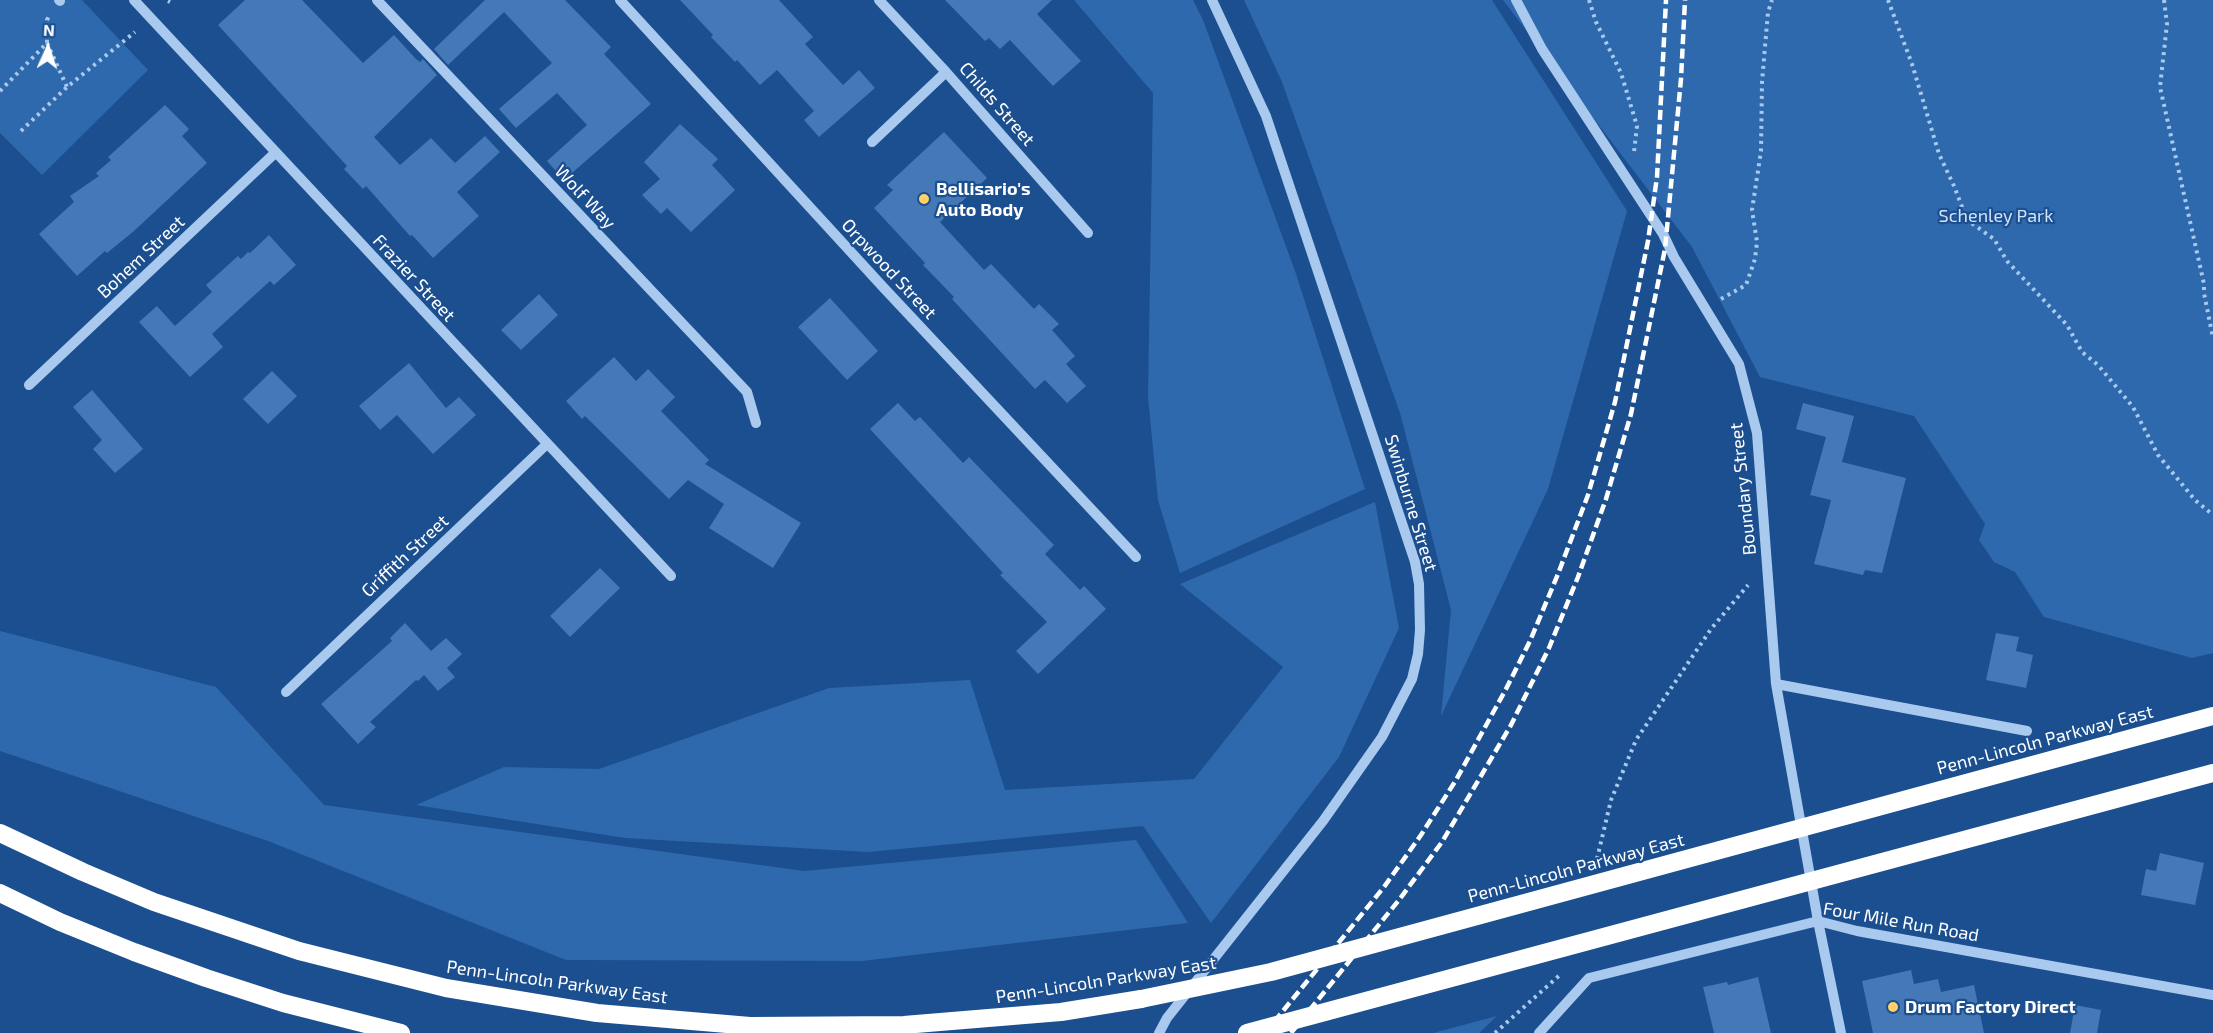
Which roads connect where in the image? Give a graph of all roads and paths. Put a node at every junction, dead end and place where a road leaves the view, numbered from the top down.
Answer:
1 (134, 0) edge
2 (377, 0) edge
3 (620, 0) edge
4 (879, 0) edge
5 (1212, 0) edge
6 (1516, 0) edge
7 (1589, 0) edge
8 (1772, 0) edge
9 (1888, 0) edge
10 (2164, 0) edge
11 (60, 1) edge
12 (135, 32) dead end
13 (47, 43) junction
14 (946, 72) junction
15 (67, 87) junction
16 (0, 91) edge
17 (21, 131) dead end
18 (872, 142) dead end
19 (275, 153) junction
20 (1632, 162) dead end
21 (1088, 232) dead end
22 (1705, 308) junction
23 (2213, 338) edge
24 (29, 384) dead end
25 (756, 423) dead end
26 (547, 444) junction
27 (2213, 515) edge
28 (1136, 557) dead end
29 (671, 576) dead end
30 (1750, 582) dead end
31 (1776, 684) junction
32 (286, 692) dead end
33 (2213, 716) edge
34 (2027, 731) dead end
35 (2213, 773) edge
36 (0, 833) edge
37 (1595, 866) dead end
38 (0, 893) edge
39 (1818, 921) junction
40 (1570, 966) dead end
41 (2213, 995) edge
42 (401, 1033) edge
43 (1159, 1033) edge
44 (1247, 1033) edge
45 (1495, 1033) edge
46 (1539, 1033) edge
47 (1841, 1033) edge

1 - 19 street, Frazier Street
2 - 25 street, Wolf Way
3 - 28 street, Orpwood Street
4 - 14 street, Childs Street
5 - 43 street, Swinburne Street
6 - 22 street, Boundary Street
7 - 20 path
8 - 22 path
9 - 27 path
10 - 23 path
11 - 13 path
12 - 15 path
13 - 15 path
13 - 16 path
14 - 18 street
14 - 21 street, Childs Street
15 - 17 path
19 - 24 street, Bohem Street
19 - 26 street, Frazier Street
22 - 31 street, Boundary Street
26 - 29 street, Frazier Street
26 - 32 street, Griffith Street
30 - 37 path
31 - 34 street
31 - 39 street, Boundary Street
33 - 36 highway, Penn-Lincoln Parkway East, bridge
35 - 44 highway, bridge
38 - 42 highway
39 - 41 street, Four Mile Run Road
39 - 46 street, Four Mile Run Road
39 - 47 street, Boundary Street
40 - 45 path

